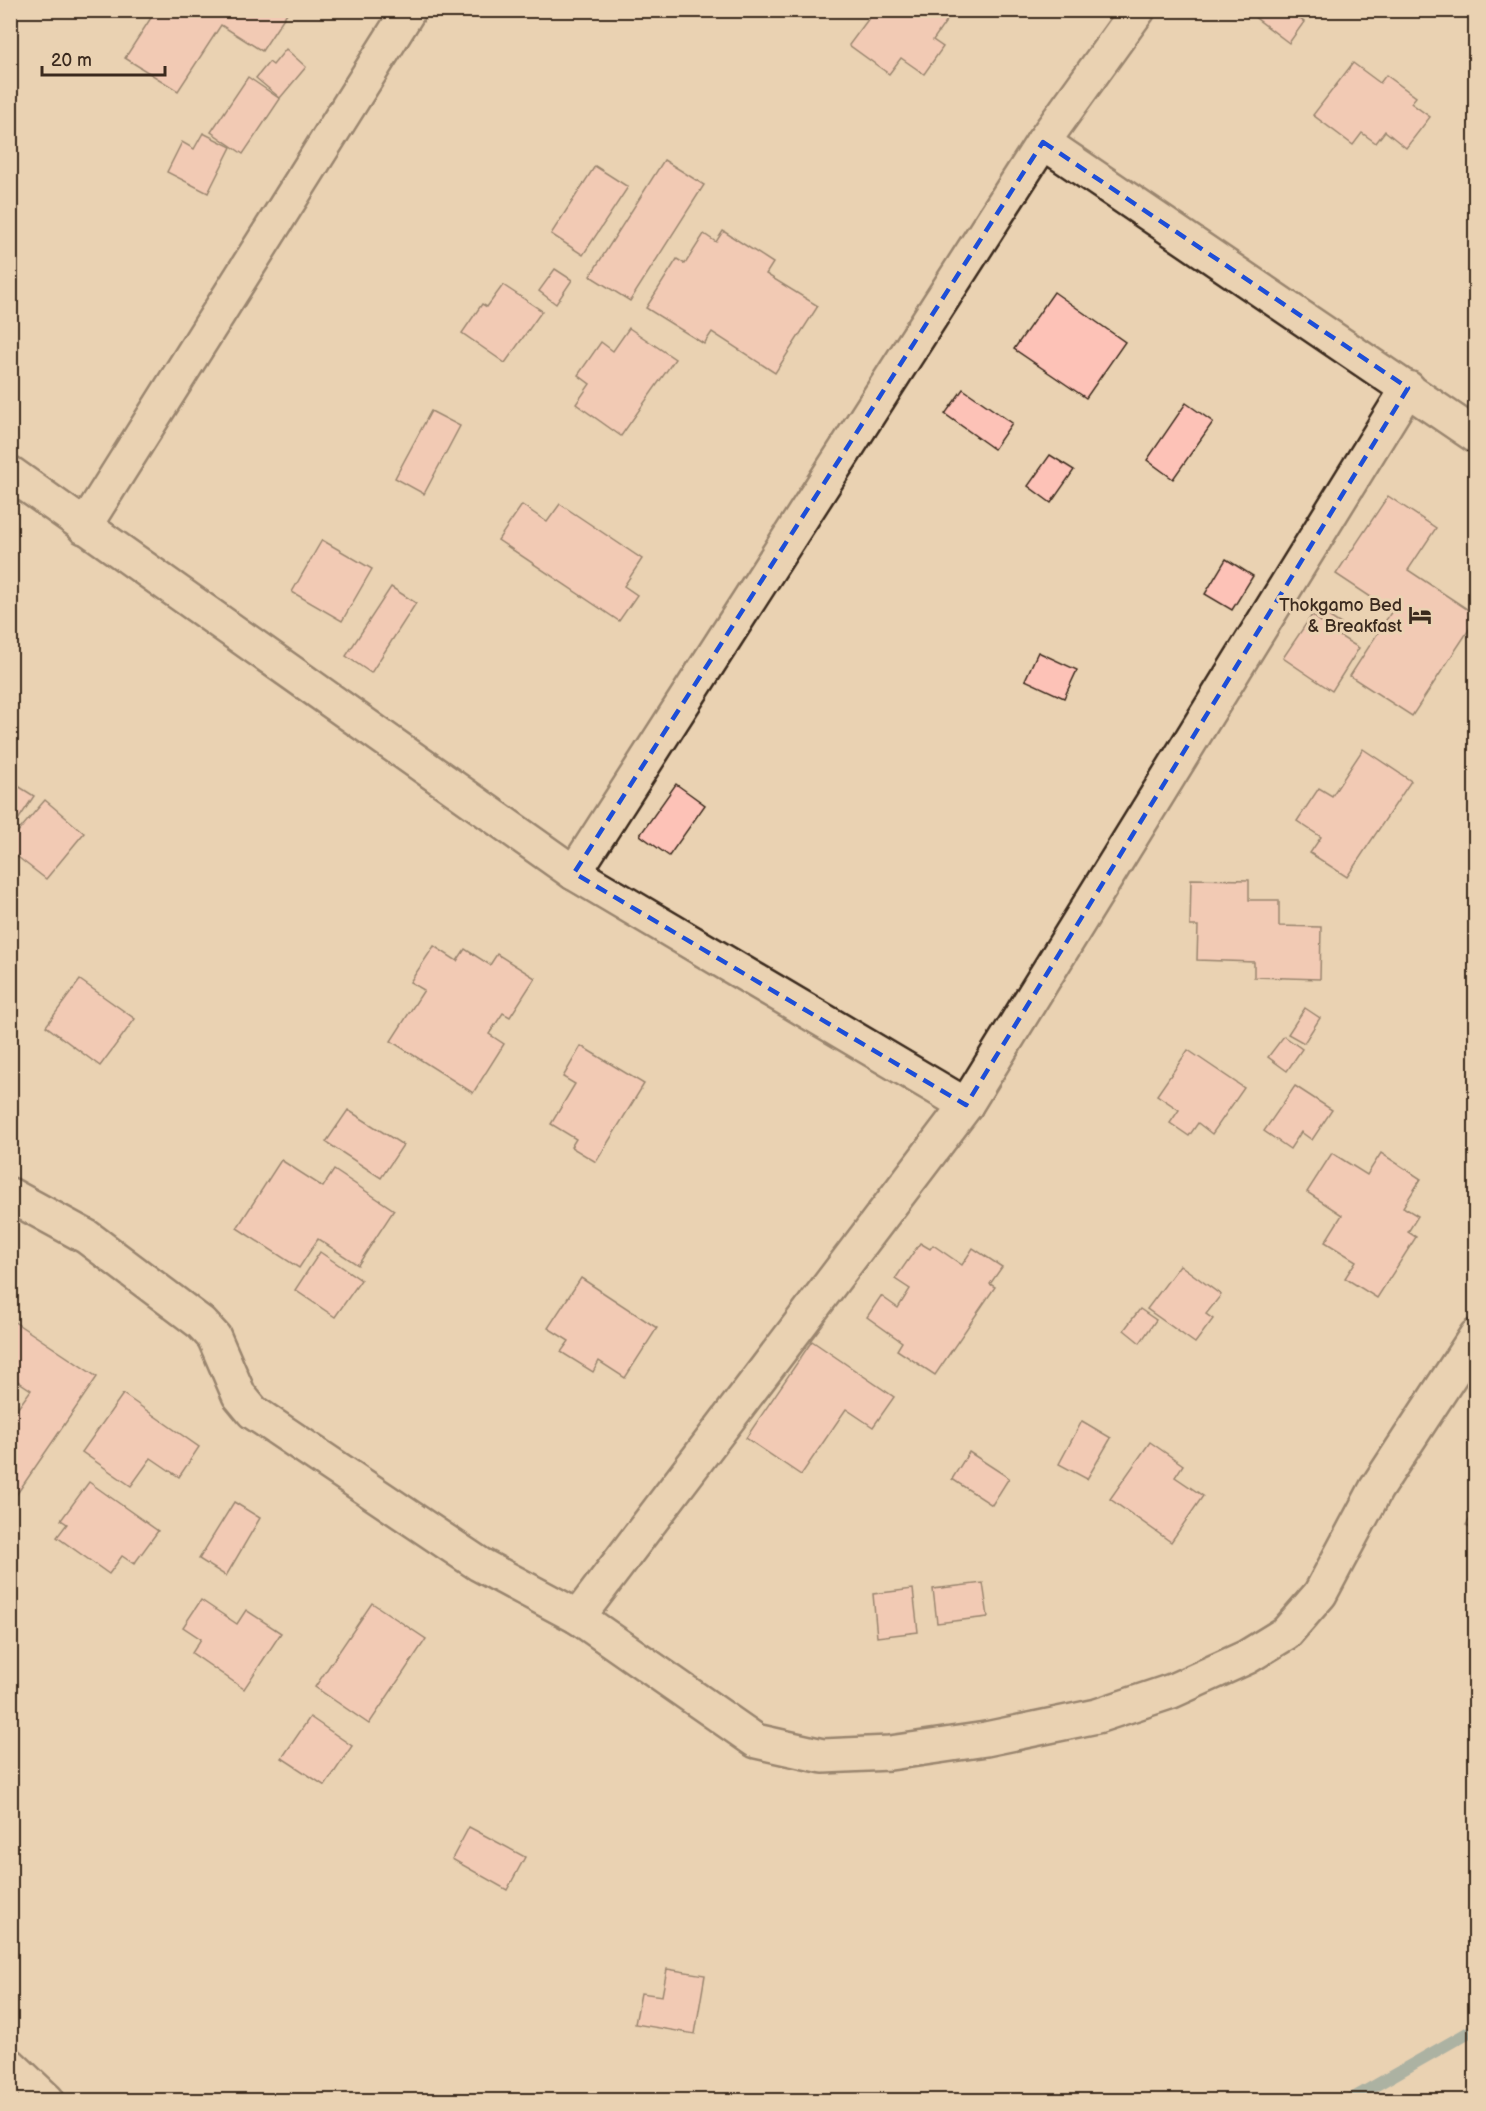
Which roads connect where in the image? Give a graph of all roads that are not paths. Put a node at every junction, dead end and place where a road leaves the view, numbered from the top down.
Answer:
1 (409, 10) edge
2 (1138, 10) edge
3 (1042, 142) junction
4 (1408, 388) junction
5 (1476, 436) edge
6 (10, 472) edge
7 (84, 526) junction
8 (574, 873) junction
9 (966, 1106) junction
10 (10, 1196) edge
11 (1476, 1336) edge
12 (578, 1617) junction
13 (10, 2065) edge
14 (47, 2100) edge

1 - 7 main road
2 - 3 main road
3 - 4 main road
3 - 8 main road
4 - 5 main road
4 - 9 main road
6 - 7 main road
7 - 8 main road
8 - 9 main road
9 - 12 main road
10 - 12 main road
11 - 12 main road
13 - 14 main road

